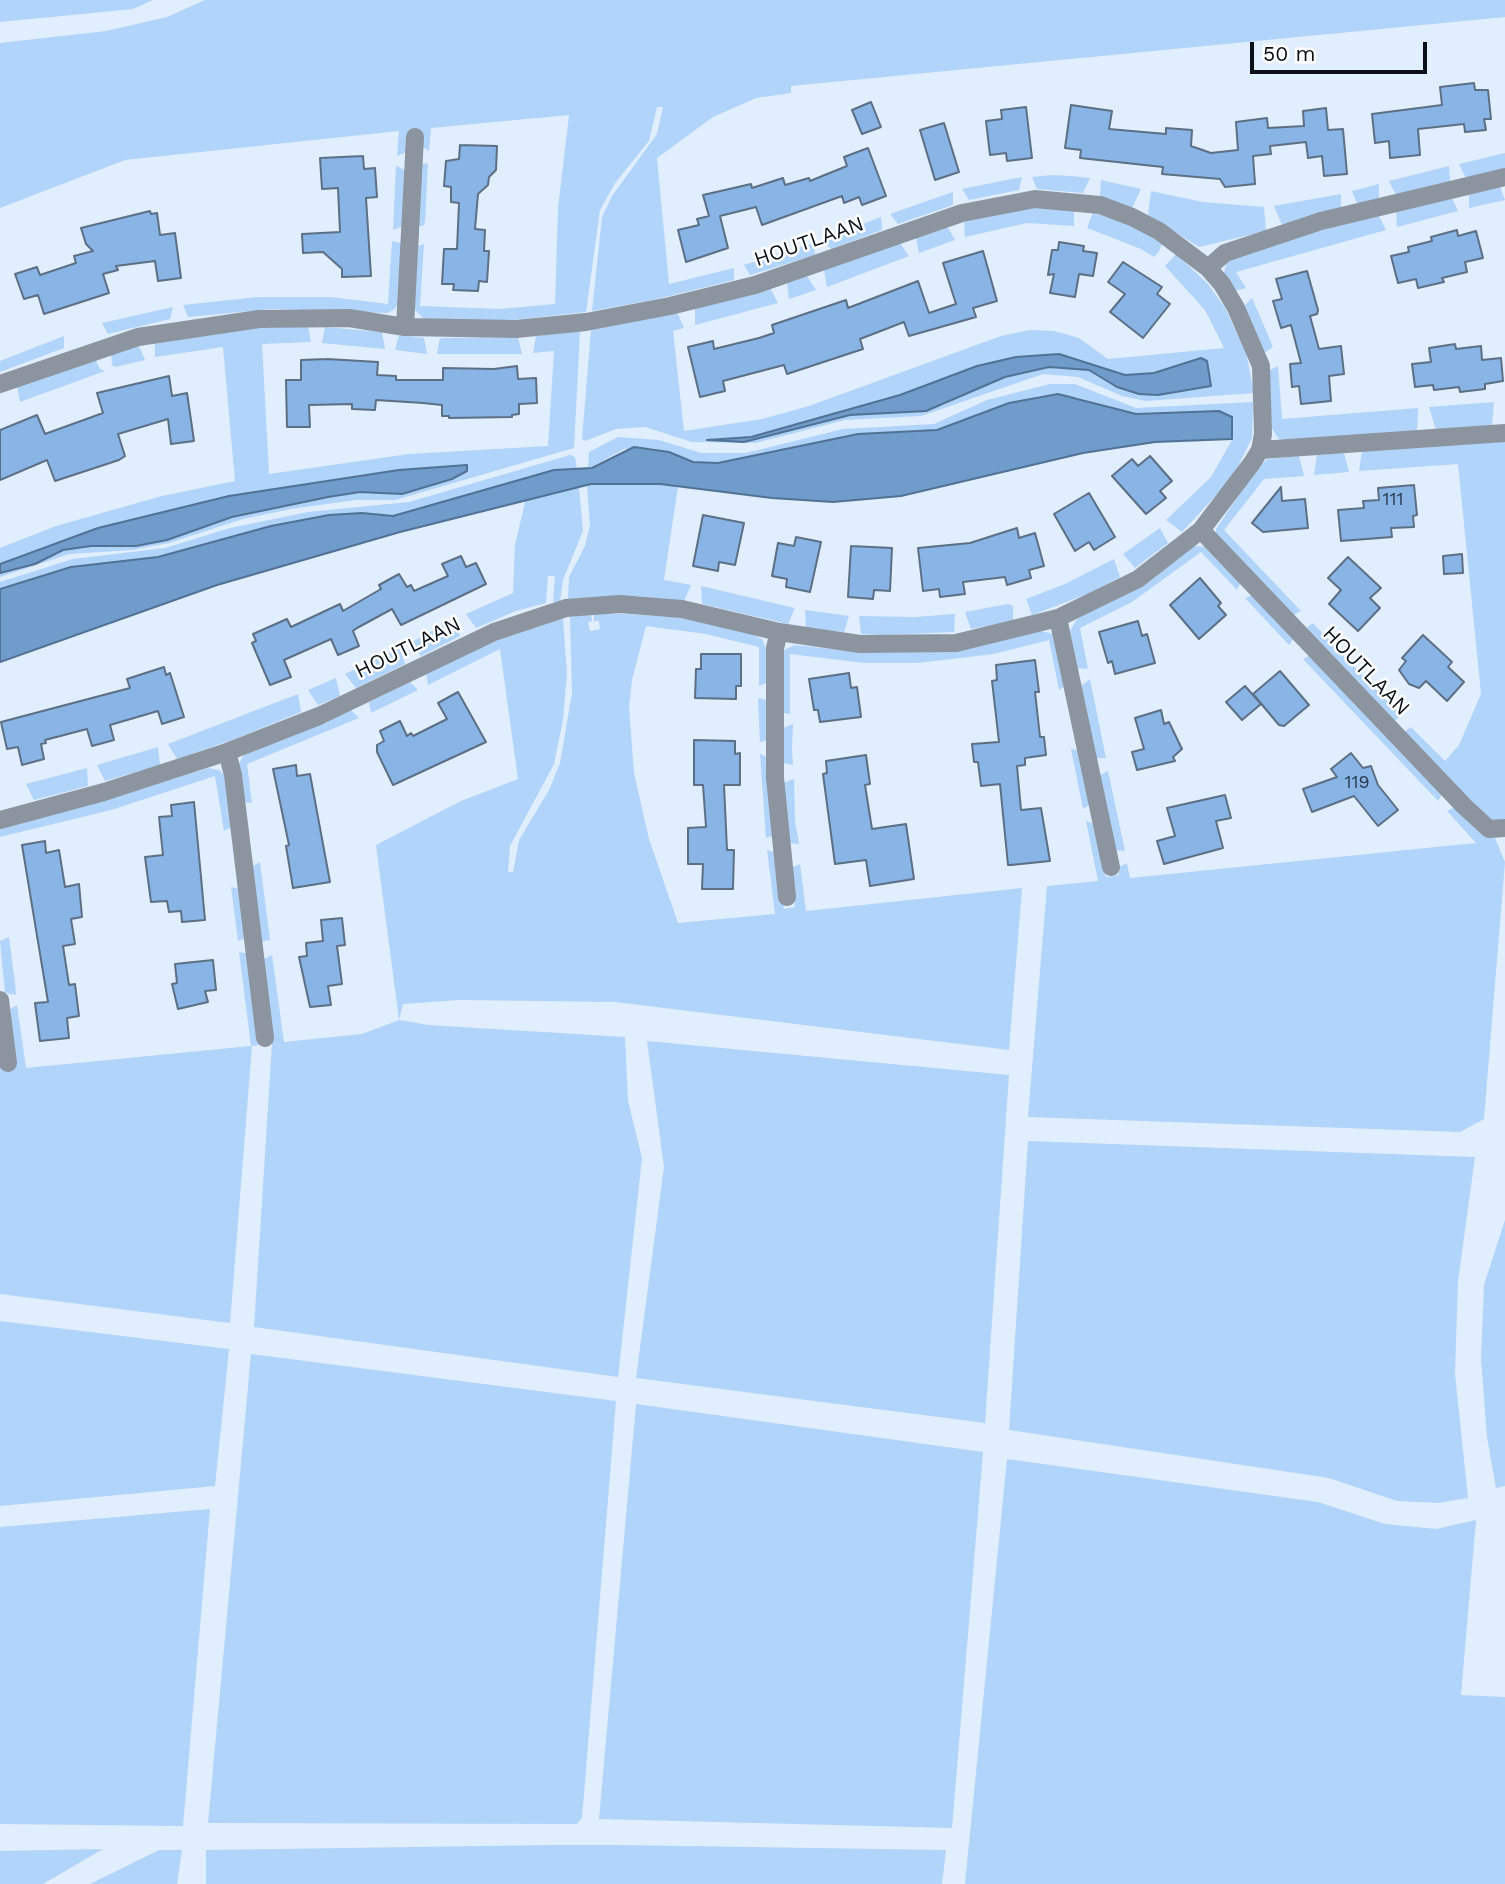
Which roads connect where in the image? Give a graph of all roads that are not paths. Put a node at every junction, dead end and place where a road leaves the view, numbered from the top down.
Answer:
1 (415, 137) dead end
2 (1505, 177) edge
3 (1208, 268) junction
4 (405, 327) junction
5 (0, 384) edge
6 (1505, 433) edge
7 (1260, 450) junction
8 (1201, 530) junction
9 (1058, 618) junction
10 (779, 632) junction
11 (227, 752) junction
12 (0, 820) edge
13 (1505, 828) edge
14 (1111, 867) dead end
15 (787, 897) dead end
16 (0, 1000) edge
17 (265, 1038) dead end
18 (8, 1063) dead end

1 - 4 street
2 - 3 street
3 - 4 street, HOUTLAAN
3 - 7 street, HOUTLAAN
4 - 5 street, HOUTLAAN
6 - 7 street
7 - 8 street, HOUTLAAN
8 - 9 street, HOUTLAAN
8 - 13 street, HOUTLAAN
9 - 10 street, HOUTLAAN
9 - 14 street
10 - 11 street, HOUTLAAN
10 - 15 street
11 - 12 street, HOUTLAAN
11 - 17 street
16 - 18 street

